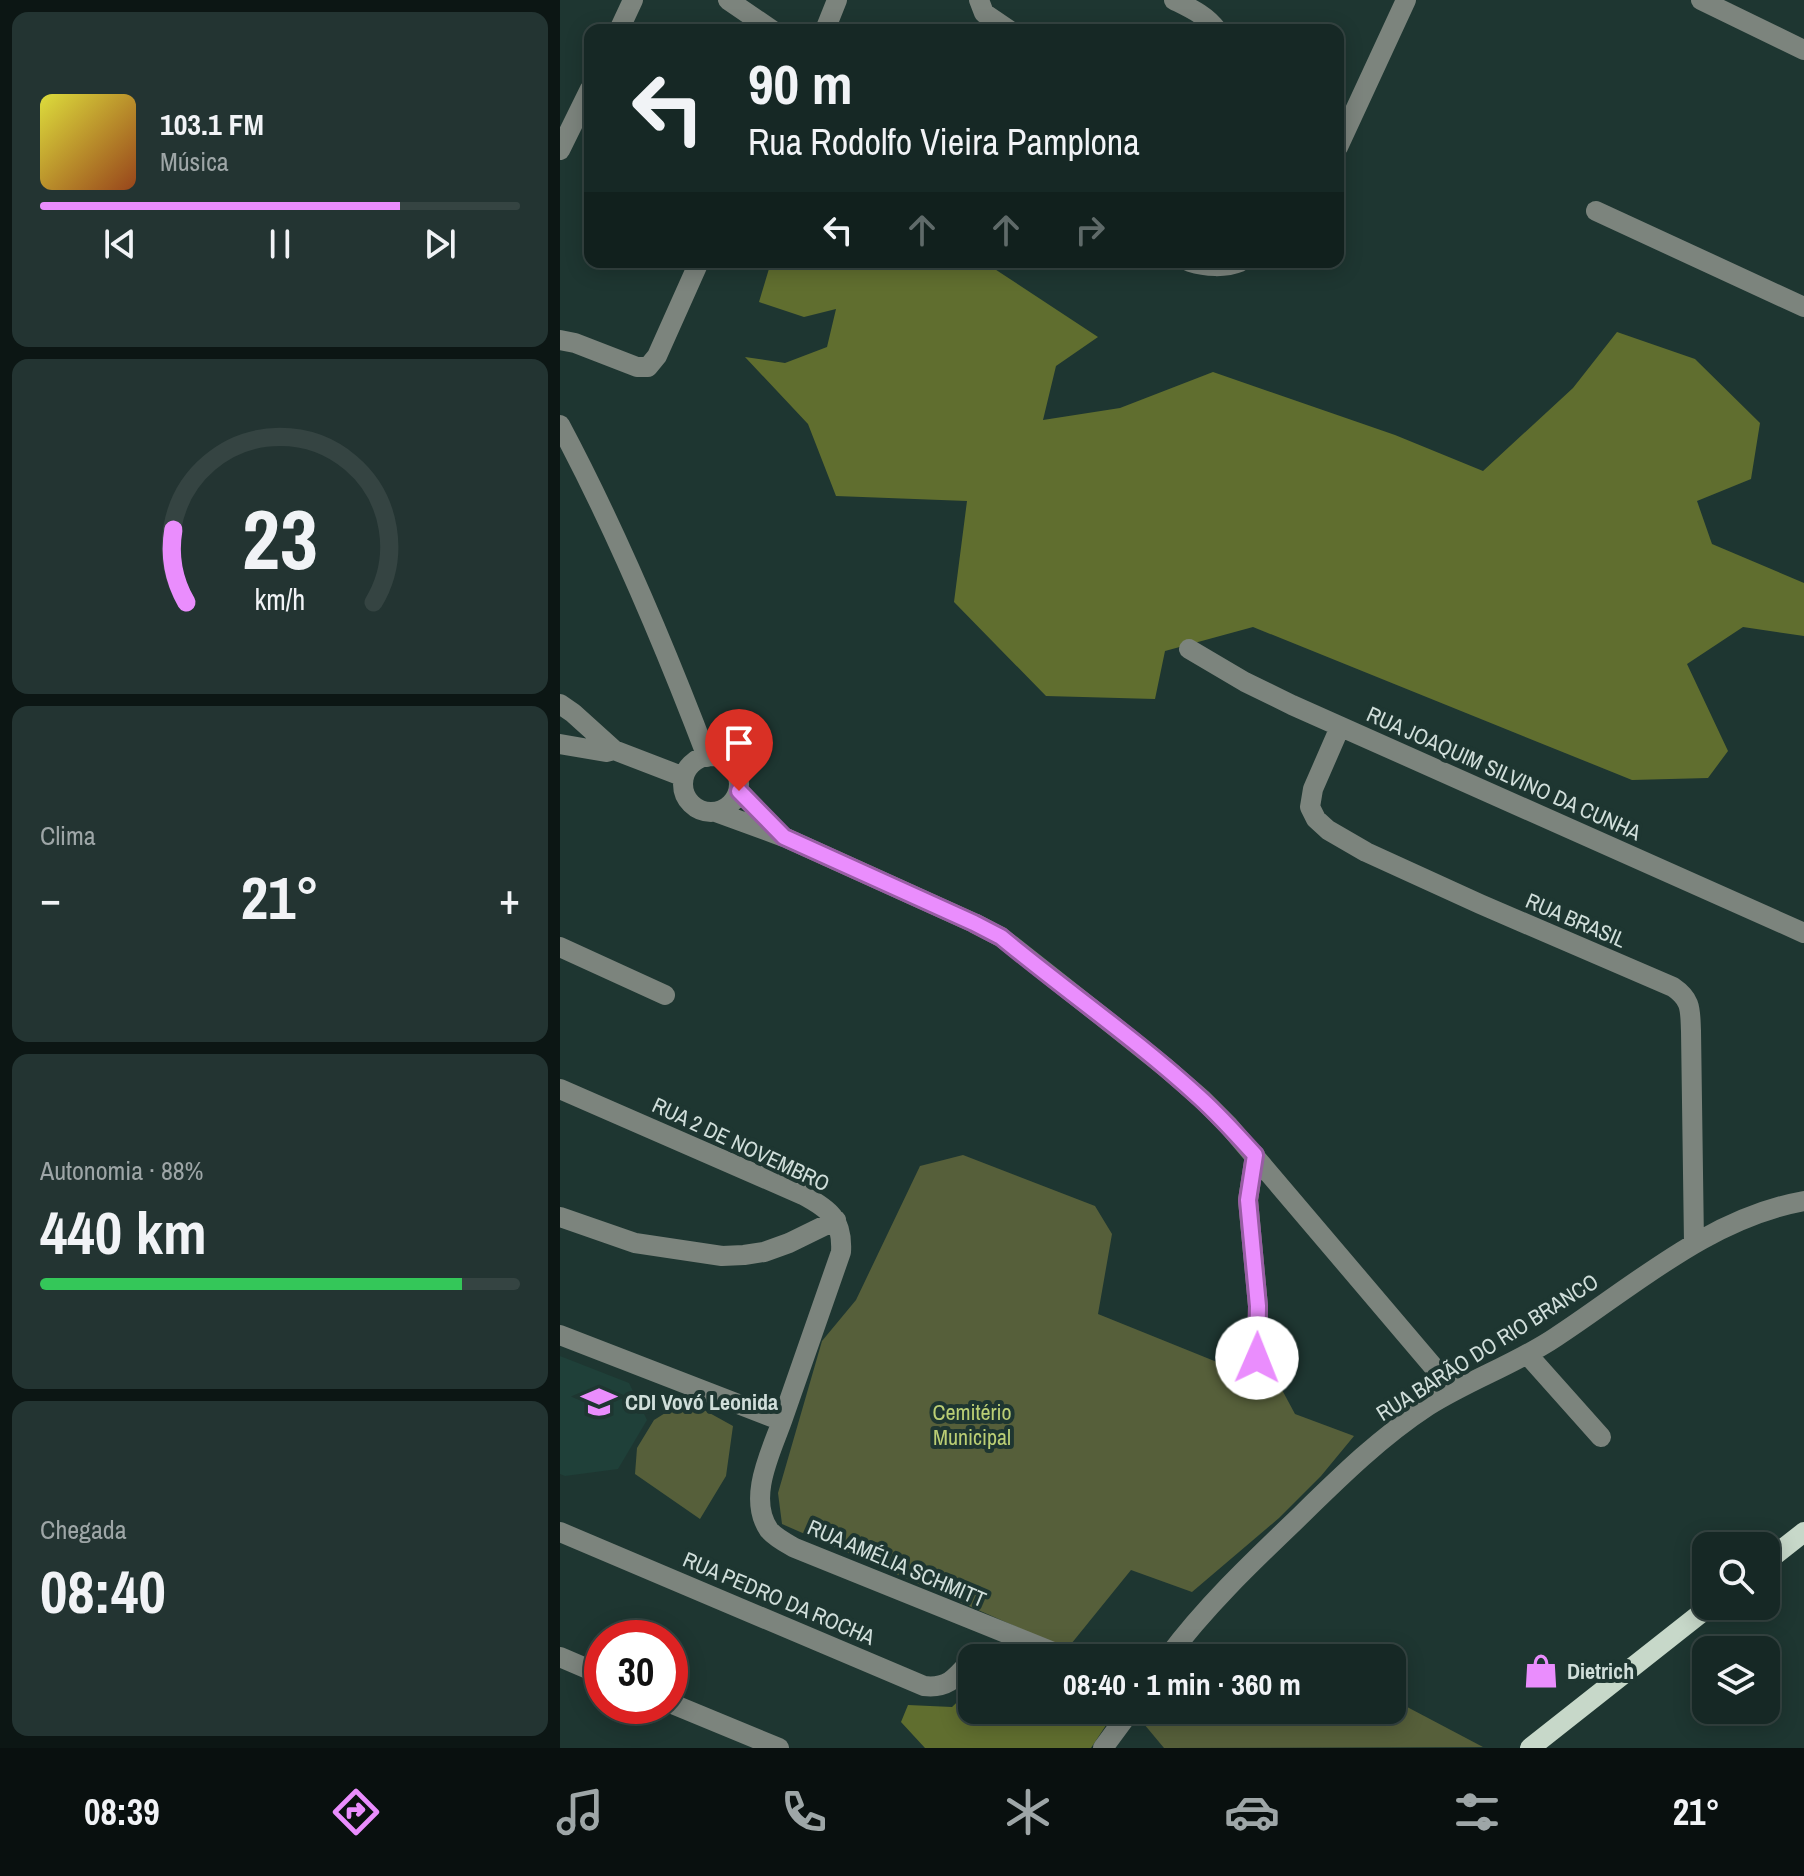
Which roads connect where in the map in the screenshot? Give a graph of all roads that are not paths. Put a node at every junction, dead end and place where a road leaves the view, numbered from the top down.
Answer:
1 (633, 0) edge
2 (728, 0) edge
3 (837, 0) edge
4 (979, 0) edge
5 (1174, 0) edge
6 (1406, 0) edge
7 (1701, 0) edge
8 (622, 24) edge
9 (763, 24) edge
10 (827, 24) edge
11 (1000, 24) edge
12 (1210, 24) edge
13 (1804, 50) edge
14 (584, 101) edge
15 (1344, 134) edge
16 (560, 150) edge
17 (1596, 211) dead end
18 (696, 268) edge
19 (1804, 307) edge
20 (560, 340) edge
21 (560, 425) edge
22 (1189, 649) dead end
23 (560, 704) edge
24 (1340, 727) junction
25 (560, 744) edge
26 (614, 750) junction
27 (707, 757) junction
28 (684, 777) junction
29 (739, 791) junction
30 (716, 812) junction
31 (784, 837) junction
32 (1804, 933) edge
33 (560, 947) edge
34 (665, 995) dead end
35 (560, 1089) edge
36 (1255, 1155) junction
37 (1804, 1201) edge
38 (560, 1217) edge
39 (836, 1220) junction
40 (1694, 1244) junction
41 (560, 1335) edge
42 (1527, 1354) junction
43 (1257, 1358) dead end
44 (1454, 1391) junction
45 (782, 1421) junction
46 (1601, 1437) dead end
47 (560, 1532) edge
48 (1804, 1532) edge
49 (1780, 1551) edge
50 (1692, 1620) edge
51 (997, 1631) junction
52 (985, 1644) edge
53 (1031, 1644) edge
54 (1178, 1644) edge
55 (560, 1657) edge
56 (584, 1667) edge
57 (958, 1674) edge
58 (688, 1710) edge
59 (1121, 1724) edge
60 (779, 1748) edge
61 (1103, 1748) edge
62 (1530, 1748) edge

1 - 8 street
2 - 9 street
3 - 10 street
4 - 11 street
5 - 12 street
6 - 15 street
7 - 13 street
14 - 16 street
17 - 19 street
18 - 20 street
21 - 27 street
22 - 24 street, RUA JOAQUIM SILVINO DA CUNHA
23 - 26 street
24 - 32 street, RUA JOAQUIM SILVINO DA CUNHA
24 - 40 street, RUA BRASIL
25 - 26 street
26 - 28 street
27 - 28 street
27 - 29 street
28 - 30 street
29 - 30 street
29 - 31 street
30 - 31 street
31 - 36 street
33 - 34 street
35 - 39 street, RUA 2 DE NOVEMBRO
36 - 43 street
36 - 44 street
37 - 40 street, RUA BARÃO DO RIO BRANCO
38 - 39 street
39 - 45 street, RUA 2 DE NOVEMBRO
40 - 42 street, RUA BARÃO DO RIO BRANCO
41 - 45 street
42 - 44 street, RUA BARÃO DO RIO BRANCO
42 - 46 street
44 - 54 street, RUA BARÃO DO RIO BRANCO
45 - 51 street, RUA AMÉLIA SCHMITT
47 - 57 street, RUA PEDRO DA ROCHA
48 - 49 main road
50 - 62 main road
51 - 52 street, RUA PEDRO DA ROCHA
51 - 53 street, RUA AMÉLIA SCHMITT
55 - 56 street
58 - 60 street
59 - 61 street

